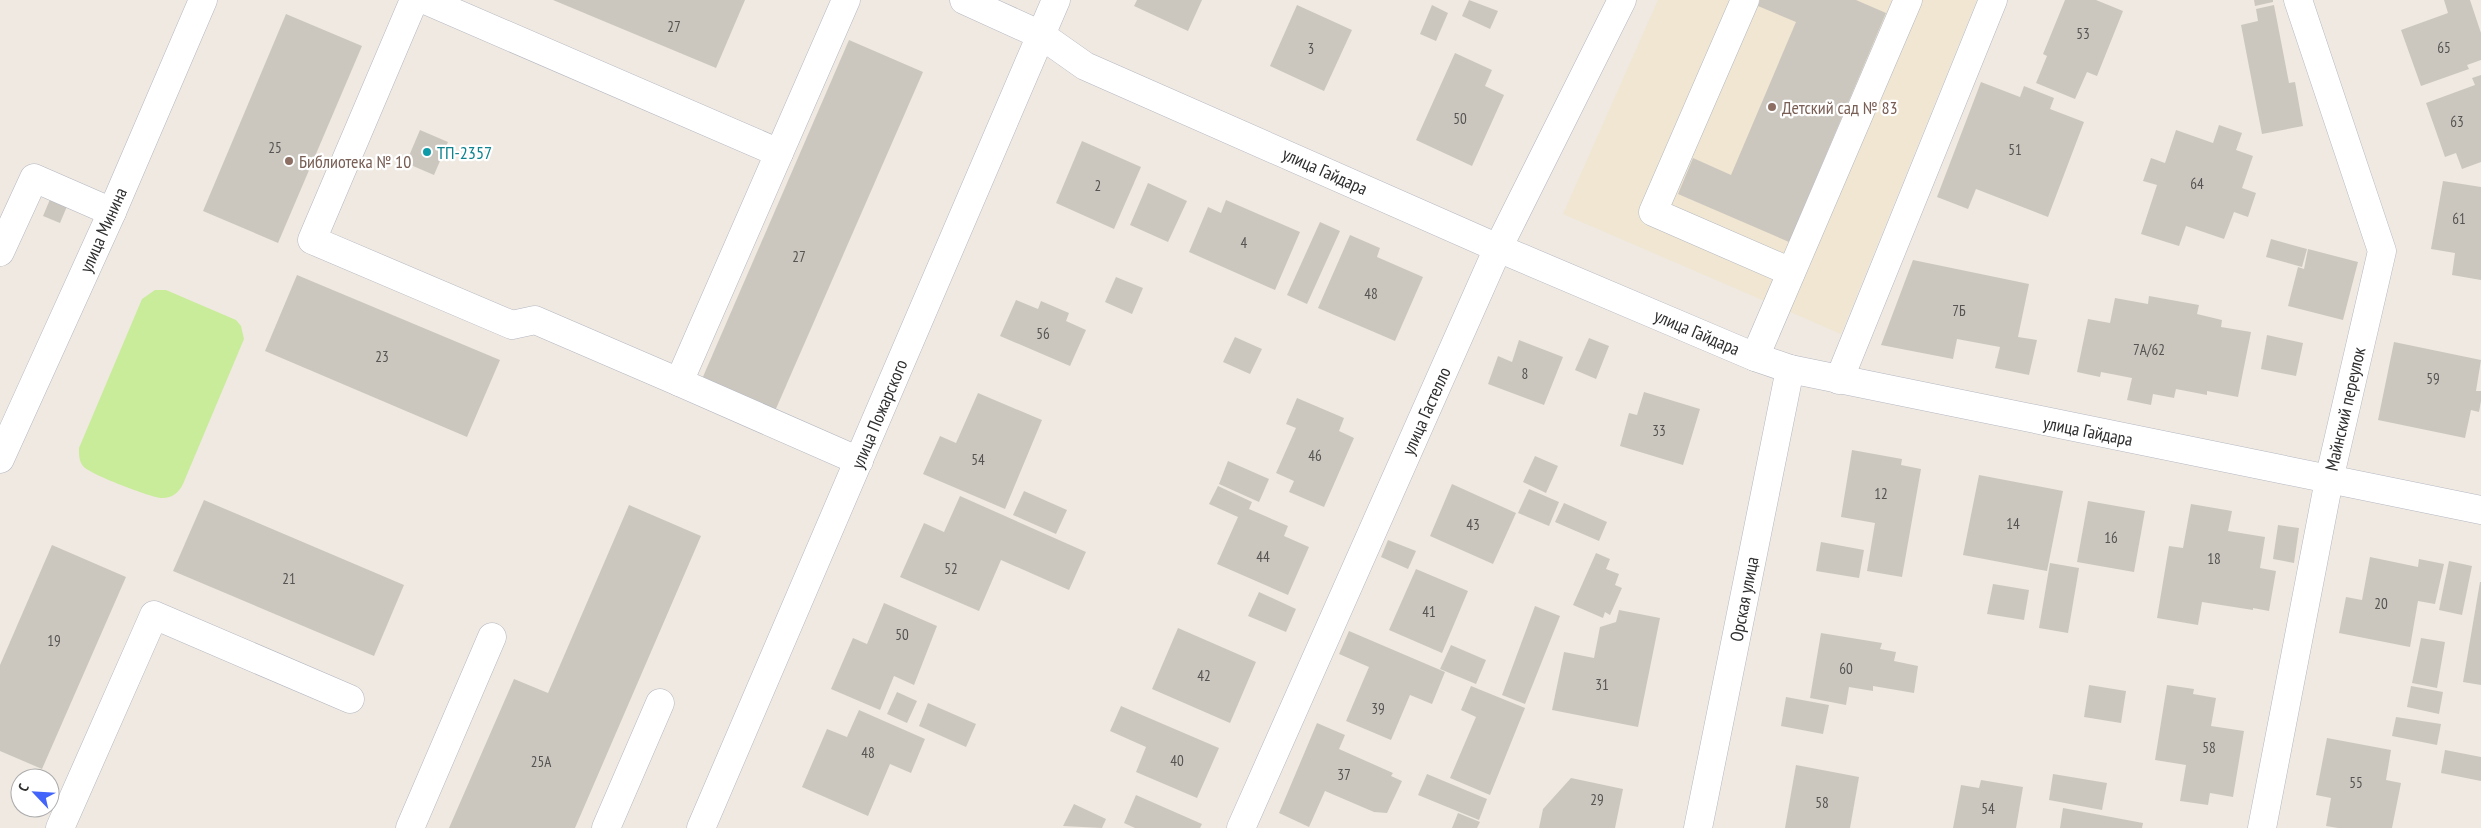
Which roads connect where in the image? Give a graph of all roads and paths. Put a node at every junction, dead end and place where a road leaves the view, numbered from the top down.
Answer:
1 (203, 0) edge
2 (414, 0) edge
3 (425, 0) edge
4 (846, 0) edge
5 (964, 0) edge
6 (1056, 0) edge
7 (1622, 0) edge
8 (1745, 0) edge
9 (1908, 0) edge
10 (1993, 0) edge
11 (2298, 0) edge
12 (1041, 35) junction
13 (779, 153) junction
14 (112, 212) junction
15 (1498, 248) junction
16 (0, 252) edge
17 (1791, 272) junction
18 (1754, 357) junction
19 (1790, 369) junction
20 (1839, 380) junction
21 (680, 382) junction
22 (0, 460) edge
23 (859, 461) junction
24 (2329, 480) junction
25 (2481, 510) edge
26 (492, 637) dead end
27 (350, 699) dead end
28 (660, 703) dead end
29 (60, 828) edge
30 (410, 828) edge
31 (606, 828) edge
32 (701, 828) edge
33 (1241, 828) edge
34 (1698, 828) edge
35 (2262, 828) edge

1 - 14 street, улица Минина
2 - 21 street
3 - 13 street
4 - 13 street
5 - 12 street, улица Гайдара
6 - 12 street, улица Пожарского
7 - 15 street, улица Гастелло
8 - 17 street
9 - 17 street
10 - 20 street
11 - 24 street, Майнский переулок
12 - 15 street, улица Гайдара
12 - 23 street, улица Пожарского
13 - 21 street
14 - 16 street
14 - 22 street, улица Минина
15 - 18 street, улица Гайдара
15 - 33 street, улица Гастелло
17 - 18 street
18 - 19 street, улица Гайдара
19 - 20 street, улица Гайдара
19 - 34 street, Орская улица
20 - 24 street, улица Гайдара
21 - 23 street
23 - 32 street, улица Пожарского
24 - 25 street, улица Гайдара
24 - 35 street, Майнский переулок
26 - 30 street
27 - 29 street
28 - 31 street

